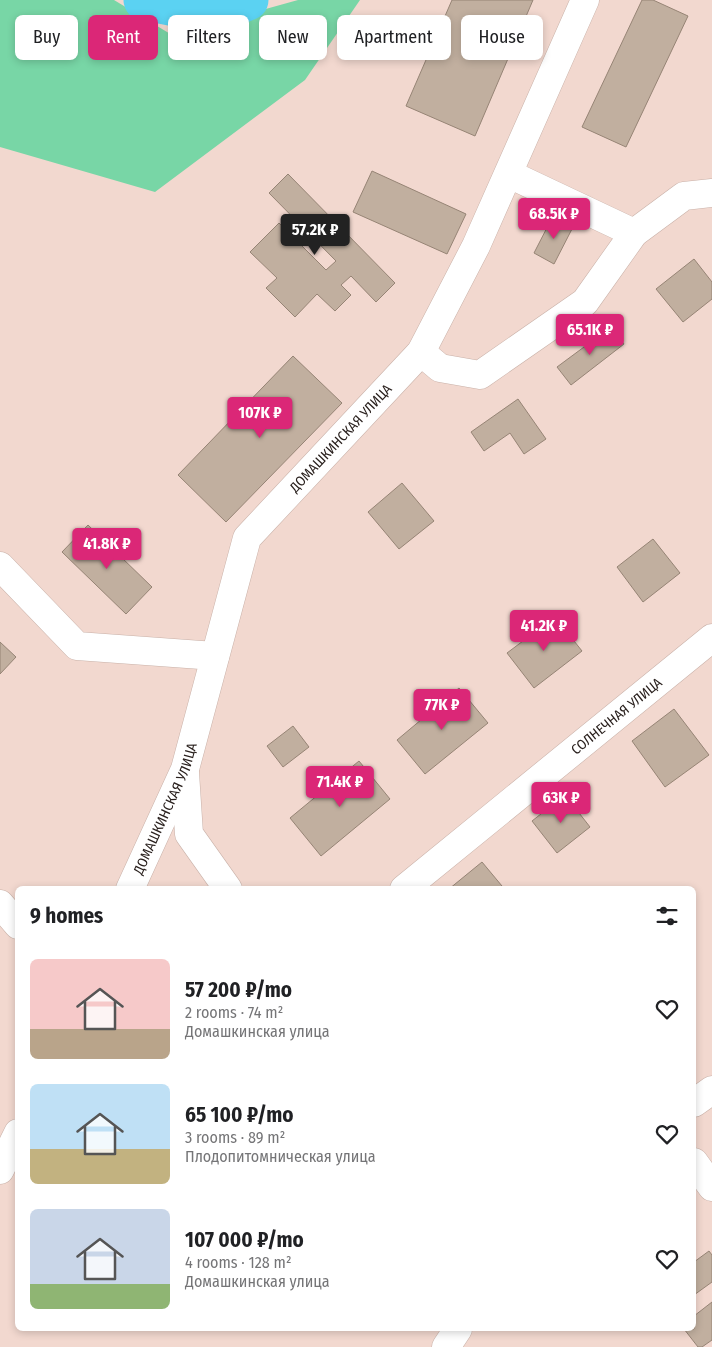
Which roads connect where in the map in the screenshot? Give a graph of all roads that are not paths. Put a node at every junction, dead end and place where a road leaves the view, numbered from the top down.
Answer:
1 (585, 0) edge
2 (508, 174) junction
3 (712, 193) edge
4 (634, 234) junction
5 (421, 352) junction
6 (0, 566) edge
7 (712, 638) edge
8 (215, 656) junction
9 (185, 769) junction
10 (131, 886) edge
11 (226, 886) edge
12 (408, 886) edge
13 (0, 904) edge
14 (15, 922) edge
15 (712, 1090) edge
16 (696, 1102) edge
17 (15, 1139) edge
18 (696, 1165) edge
19 (0, 1170) edge
20 (712, 1187) edge
21 (457, 1331) edge
22 (446, 1347) edge

1 - 2 street, ДОМАШКИНСКАЯ УЛИЦА
2 - 4 street
2 - 5 street, ДОМАШКИНСКАЯ УЛИЦА
3 - 4 street
4 - 5 street
5 - 8 street, ДОМАШКИНСКАЯ УЛИЦА
6 - 8 street
7 - 12 street, СОЛНЕЧНАЯ УЛИЦА
8 - 9 street, ДОМАШКИНСКАЯ УЛИЦА
9 - 10 street, ДОМАШКИНСКАЯ УЛИЦА
9 - 11 street
13 - 14 street
15 - 16 street
17 - 19 street
18 - 20 street
21 - 22 street

